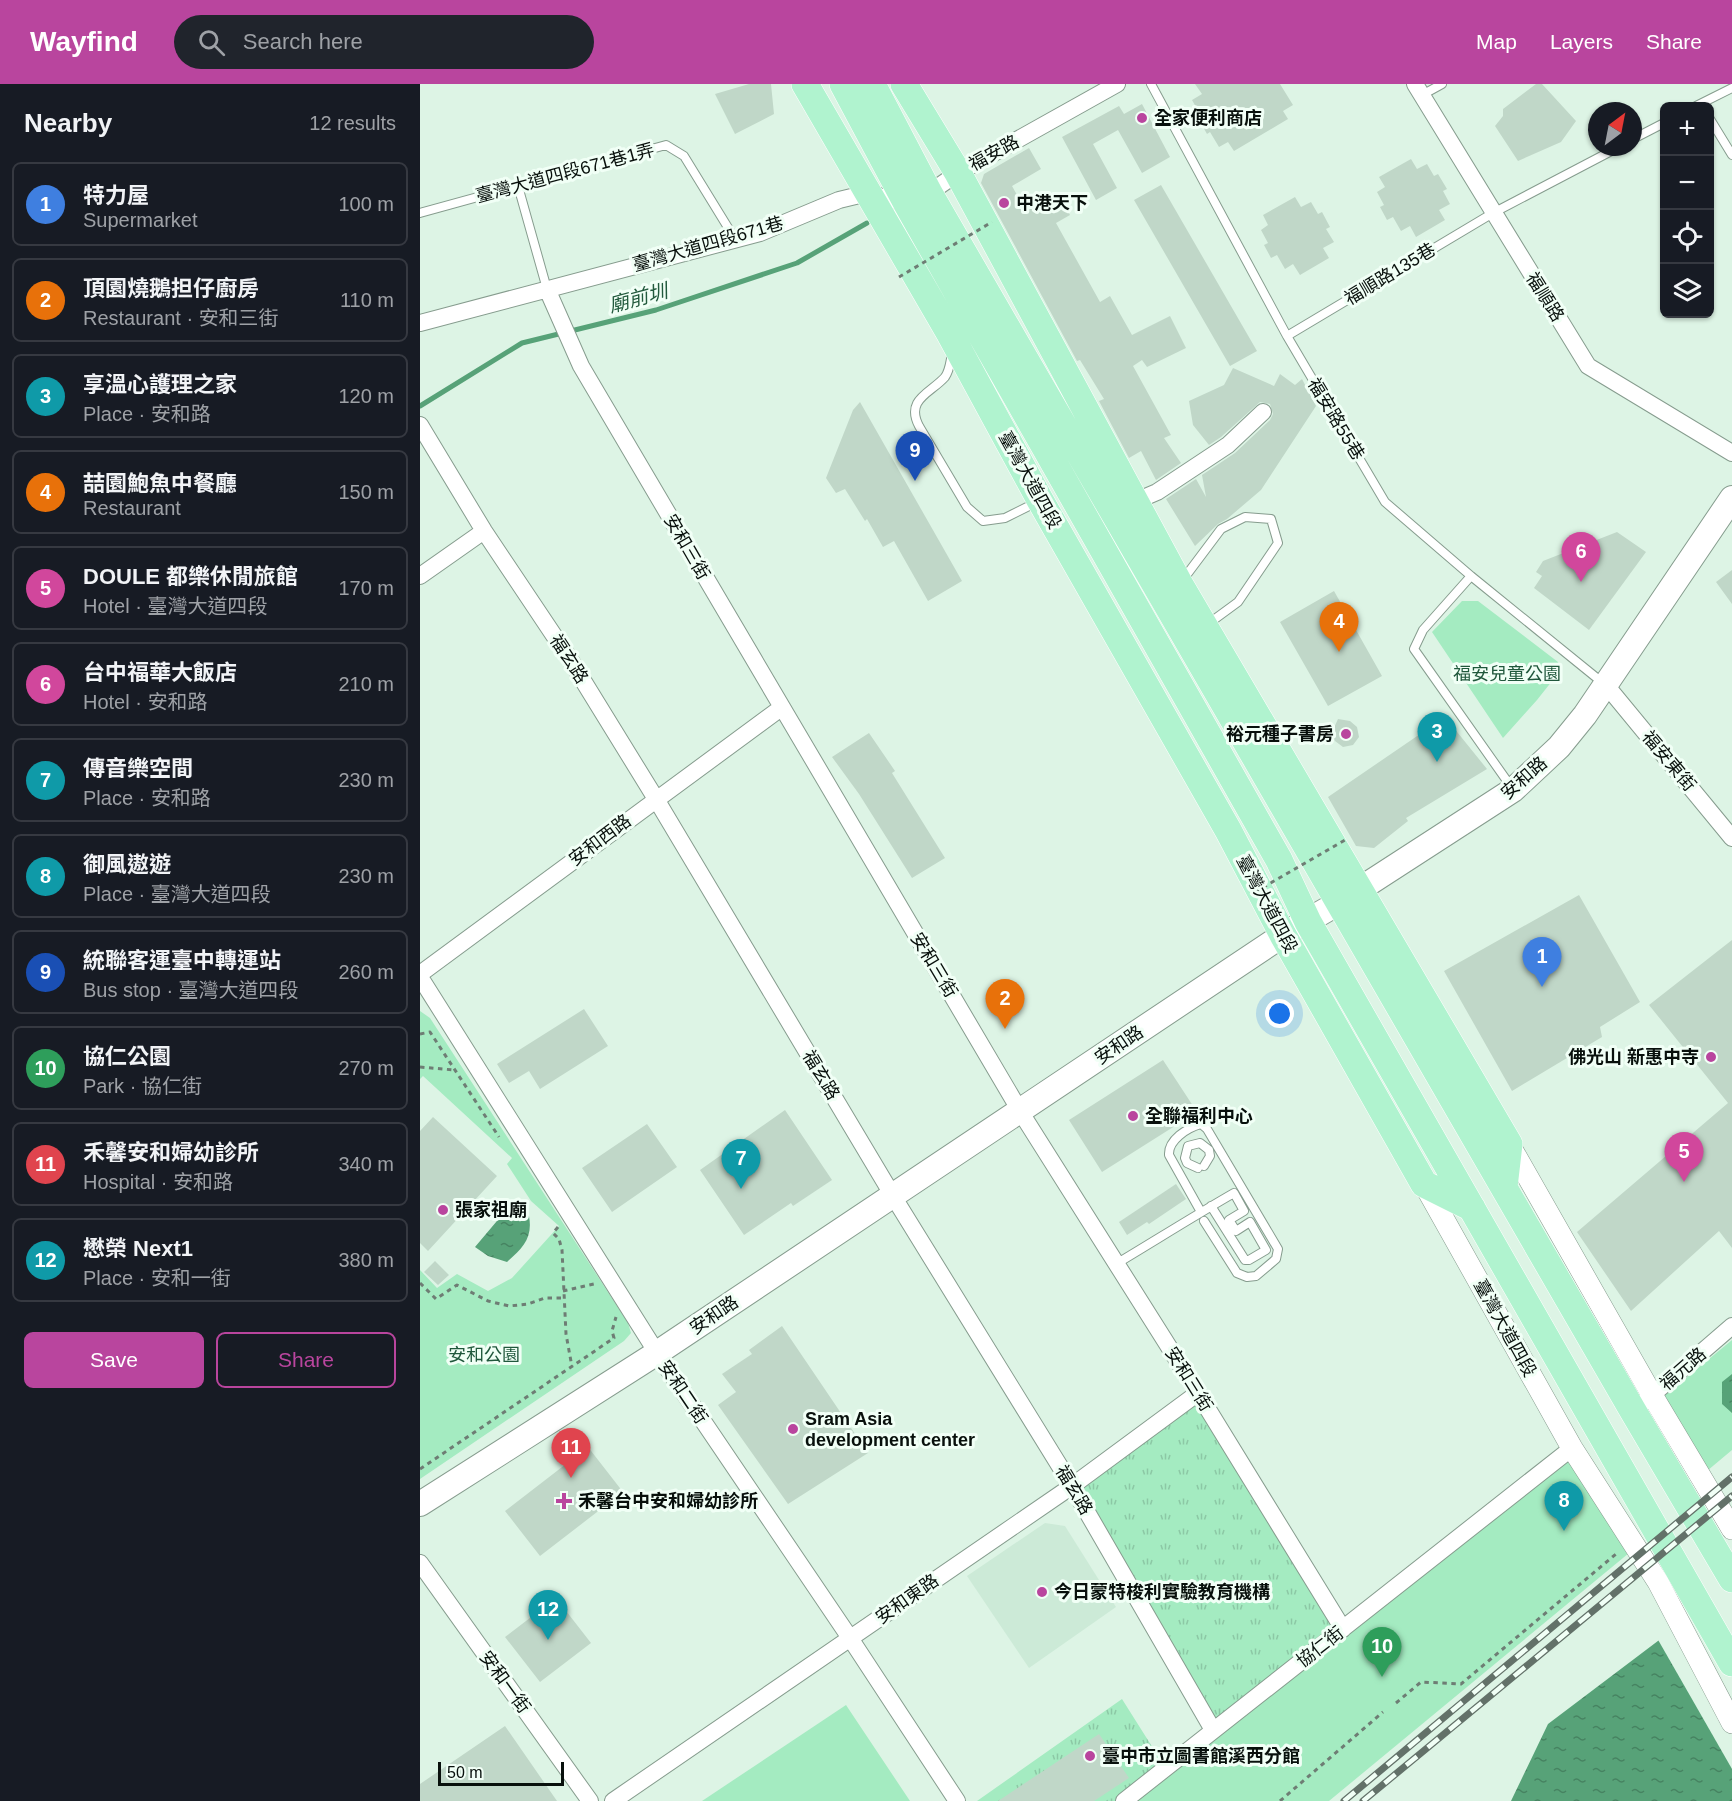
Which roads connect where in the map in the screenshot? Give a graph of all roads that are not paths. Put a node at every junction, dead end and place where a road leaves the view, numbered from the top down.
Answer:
1 (805, 84) edge
2 (843, 84) edge
3 (872, 84) edge
4 (904, 84) edge
5 (1117, 84) edge
6 (1151, 84) edge
7 (1442, 84) edge
8 (1732, 88) edge
9 (1418, 89) edge
10 (1707, 102) edge
11 (1660, 126) edge
12 (1714, 126) edge
13 (1642, 135) edge
14 (1732, 155) edge
15 (1602, 156) edge
16 (958, 173) junction
17 (518, 186) junction
18 (868, 194) junction
19 (918, 199) junction
20 (420, 213) edge
21 (1493, 213) junction
22 (735, 239) junction
23 (547, 289) junction
24 (420, 323) edge
25 (950, 334) junction
26 (1287, 336) junction
27 (1263, 412) dead end
28 (420, 425) edge
29 (1732, 453) edge
30 (1732, 498) edge
31 (1040, 500) junction
32 (1136, 501) junction
33 (484, 531) junction
34 (420, 576) edge
35 (1471, 576) junction
36 (1179, 583) junction
37 (1204, 627) junction
38 (1606, 685) junction
39 (782, 708) junction
40 (1513, 790) junction
41 (656, 799) junction
42 (1732, 838) edge
43 (1349, 896) junction
44 (1308, 922) junction
45 (1283, 935) junction
46 (420, 976) edge
47 (1020, 1111) junction
48 (1509, 1144) junction
49 (1424, 1185) junction
50 (1504, 1187) junction
51 (893, 1196) junction
52 (1211, 1206) junction
53 (1472, 1208) junction
54 (1202, 1216) junction
55 (1116, 1264) junction
56 (1732, 1326) edge
57 (657, 1353) junction
58 (1198, 1393) junction
59 (1643, 1403) junction
60 (1572, 1448) junction
61 (1072, 1486) junction
62 (420, 1504) edge
63 (1725, 1533) edge
64 (420, 1563) edge
65 (1732, 1579) edge
66 (1343, 1629) junction
67 (850, 1638) junction
68 (1732, 1663) edge
69 (1732, 1723) edge
70 (1213, 1730) junction
71 (590, 1801) edge
72 (613, 1801) edge
73 (957, 1801) edge
74 (1124, 1801) edge

1 - 18 main road, 臺灣大道四段
2 - 19 main road, 臺灣大道四段
3 - 19 main road, 臺灣大道四段
4 - 16 main road, 臺灣大道四段
5 - 16 street, 福安路
6 - 26 lane, 福安路55巷
7 - 9 lane
8 - 10 lane
9 - 21 street, 福順路
11 - 13 lane
12 - 14 lane
15 - 21 lane, 福順路135巷
16 - 19 street, 福安路
16 - 32 main road, 臺灣大道四段
17 - 20 lane, 臺灣大道四段671巷1弄
17 - 22 lane, 臺灣大道四段671巷1弄
17 - 23 lane
18 - 19 street
18 - 22 street, 臺灣大道四段671巷
18 - 25 main road, 臺灣大道四段
19 - 43 main road, 臺灣大道四段
19 - 44 main road, 臺灣大道四段
21 - 26 lane, 福順路135巷
21 - 29 street, 福順路
22 - 23 street, 臺灣大道四段671巷
23 - 24 street, 臺灣大道四段671巷
23 - 39 street, 安和三街
25 - 31 main road, 臺灣大道四段
25 - 31 lane
26 - 35 lane, 福安路55巷
27 - 32 street
28 - 33 street, 福玄路
30 - 38 main road, 安和路
31 - 45 main road, 臺灣大道四段
32 - 36 main road, 臺灣大道四段
33 - 34 street
33 - 41 street, 福玄路
35 - 38 lane, 福安路55巷
35 - 40 lane
36 - 37 main road, 臺灣大道四段
36 - 37 lane
37 - 43 main road, 臺灣大道四段
38 - 40 main road, 安和路
38 - 42 street, 福安東街
39 - 41 street, 安和西路
39 - 47 street, 安和三街
40 - 43 main road, 安和路
41 - 46 street, 安和西路
41 - 51 street, 福玄路
43 - 44 main road, 安和路
43 - 48 main road, 臺灣大道四段
43 - 50 main road, 臺灣大道四段
44 - 45 main road, 安和路
44 - 53 main road, 臺灣大道四段
45 - 47 main road, 安和路
45 - 49 main road, 臺灣大道四段
46 - 57 street, 安和二街
47 - 51 main road, 安和路
47 - 55 street, 安和三街
48 - 50 main road
48 - 59 street, 臺灣大道四段
49 - 53 main road
49 - 60 street, 臺灣大道四段
50 - 59 main road, 臺灣大道四段
51 - 57 main road, 安和路
51 - 61 street, 福玄路
52 - 52 lane
52 - 54 lane
53 - 68 main road, 臺灣大道四段
54 - 54 lane
54 - 55 lane
55 - 58 street, 安和三街
56 - 59 street, 福元路
57 - 62 main road, 安和路
57 - 67 street, 安和二街
58 - 61 street, 安和東路
58 - 66 street, 安和三街
59 - 63 main road, 臺灣大道四段
60 - 66 street, 協仁街
60 - 69 street, 臺灣大道四段
61 - 67 street, 安和東路
61 - 70 street, 福玄路
63 - 65 main road, 臺灣大道四段
64 - 71 street, 安和一街
66 - 70 street, 協仁街
67 - 72 street, 安和東路
67 - 73 street, 安和二街
70 - 74 street, 協仁街

